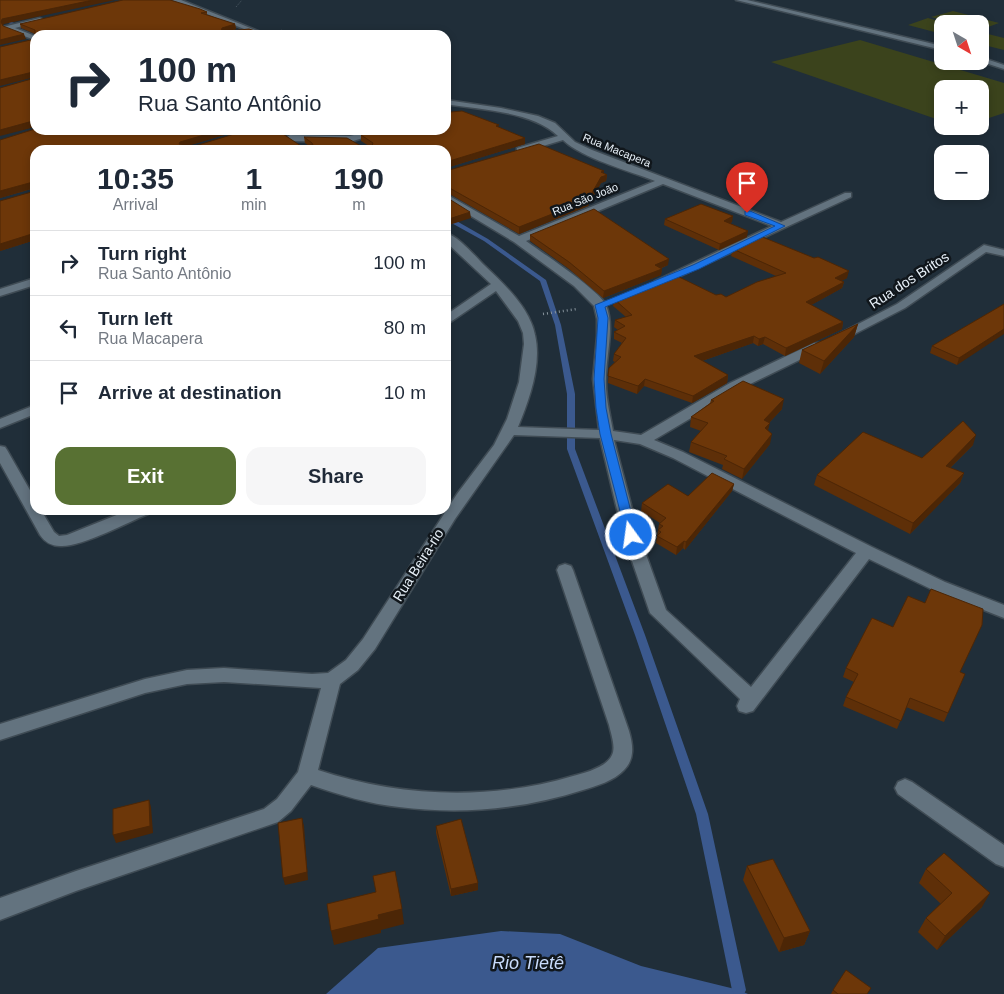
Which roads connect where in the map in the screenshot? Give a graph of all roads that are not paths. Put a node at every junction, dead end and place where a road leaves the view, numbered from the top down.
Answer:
1 (174, 0) edge
2 (740, 0) edge
3 (44, 19) edge
4 (7, 26) edge
5 (250, 29) joint
6 (246, 30) edge
7 (30, 37) edge
8 (30, 41) edge
9 (26, 43) edge
10 (934, 46) edge
11 (989, 62) edge
12 (1004, 67) edge
13 (451, 103) edge
14 (462, 105) junction
15 (451, 108) edge
16 (367, 135) edge
17 (286, 136) edge
18 (564, 137) junction
19 (350, 140) junction
20 (360, 145) edge
21 (510, 154) edge
22 (662, 181) junction
23 (848, 195) dead end
24 (451, 199) edge
25 (782, 226) junction
26 (518, 240) junction
27 (451, 244) edge
28 (1004, 253) edge
29 (30, 283) edge
30 (496, 285) junction
31 (652, 286) edge
32 (0, 293) edge
33 (451, 317) edge
34 (30, 412) edge
35 (0, 424) edge
36 (510, 431) junction
37 (599, 434) junction
38 (643, 440) junction
39 (0, 450) edge
40 (30, 503) edge
41 (451, 513) edge
42 (37, 515) edge
43 (131, 515) edge
44 (450, 515) edge
45 (866, 551) junction
46 (565, 570) dead end
47 (1004, 612) edge
48 (332, 680) junction
49 (0, 732) edge
50 (307, 775) junction
51 (905, 788) dead end
52 (1004, 857) edge
53 (0, 910) edge

1 - 5 street
2 - 10 street
3 - 4 street
4 - 7 street
5 - 6 street
8 - 9 street
11 - 12 street
13 - 14 street, Rua Macapera
14 - 15 street
14 - 18 street, Rua Macapera
16 - 19 street
17 - 19 street
18 - 21 street
18 - 22 street, Rua Macapera
19 - 20 street
22 - 25 street, Rua Macapera
22 - 26 street, Rua São João
23 - 25 street
24 - 26 street
25 - 31 street
26 - 37 street
27 - 30 street, Rua Beira-rio
28 - 38 street, Rua dos Britos
29 - 32 street
30 - 33 street
30 - 36 street, Rua Beira-rio
34 - 35 street
36 - 37 street
36 - 41 street, Rua Beira-rio
37 - 38 street
37 - 45 street
38 - 45 street
39 - 40 street
42 - 43 street
44 - 48 street, Rua Beira-rio
45 - 47 street
46 - 50 street
48 - 49 street
48 - 50 street
50 - 53 street
51 - 52 street

